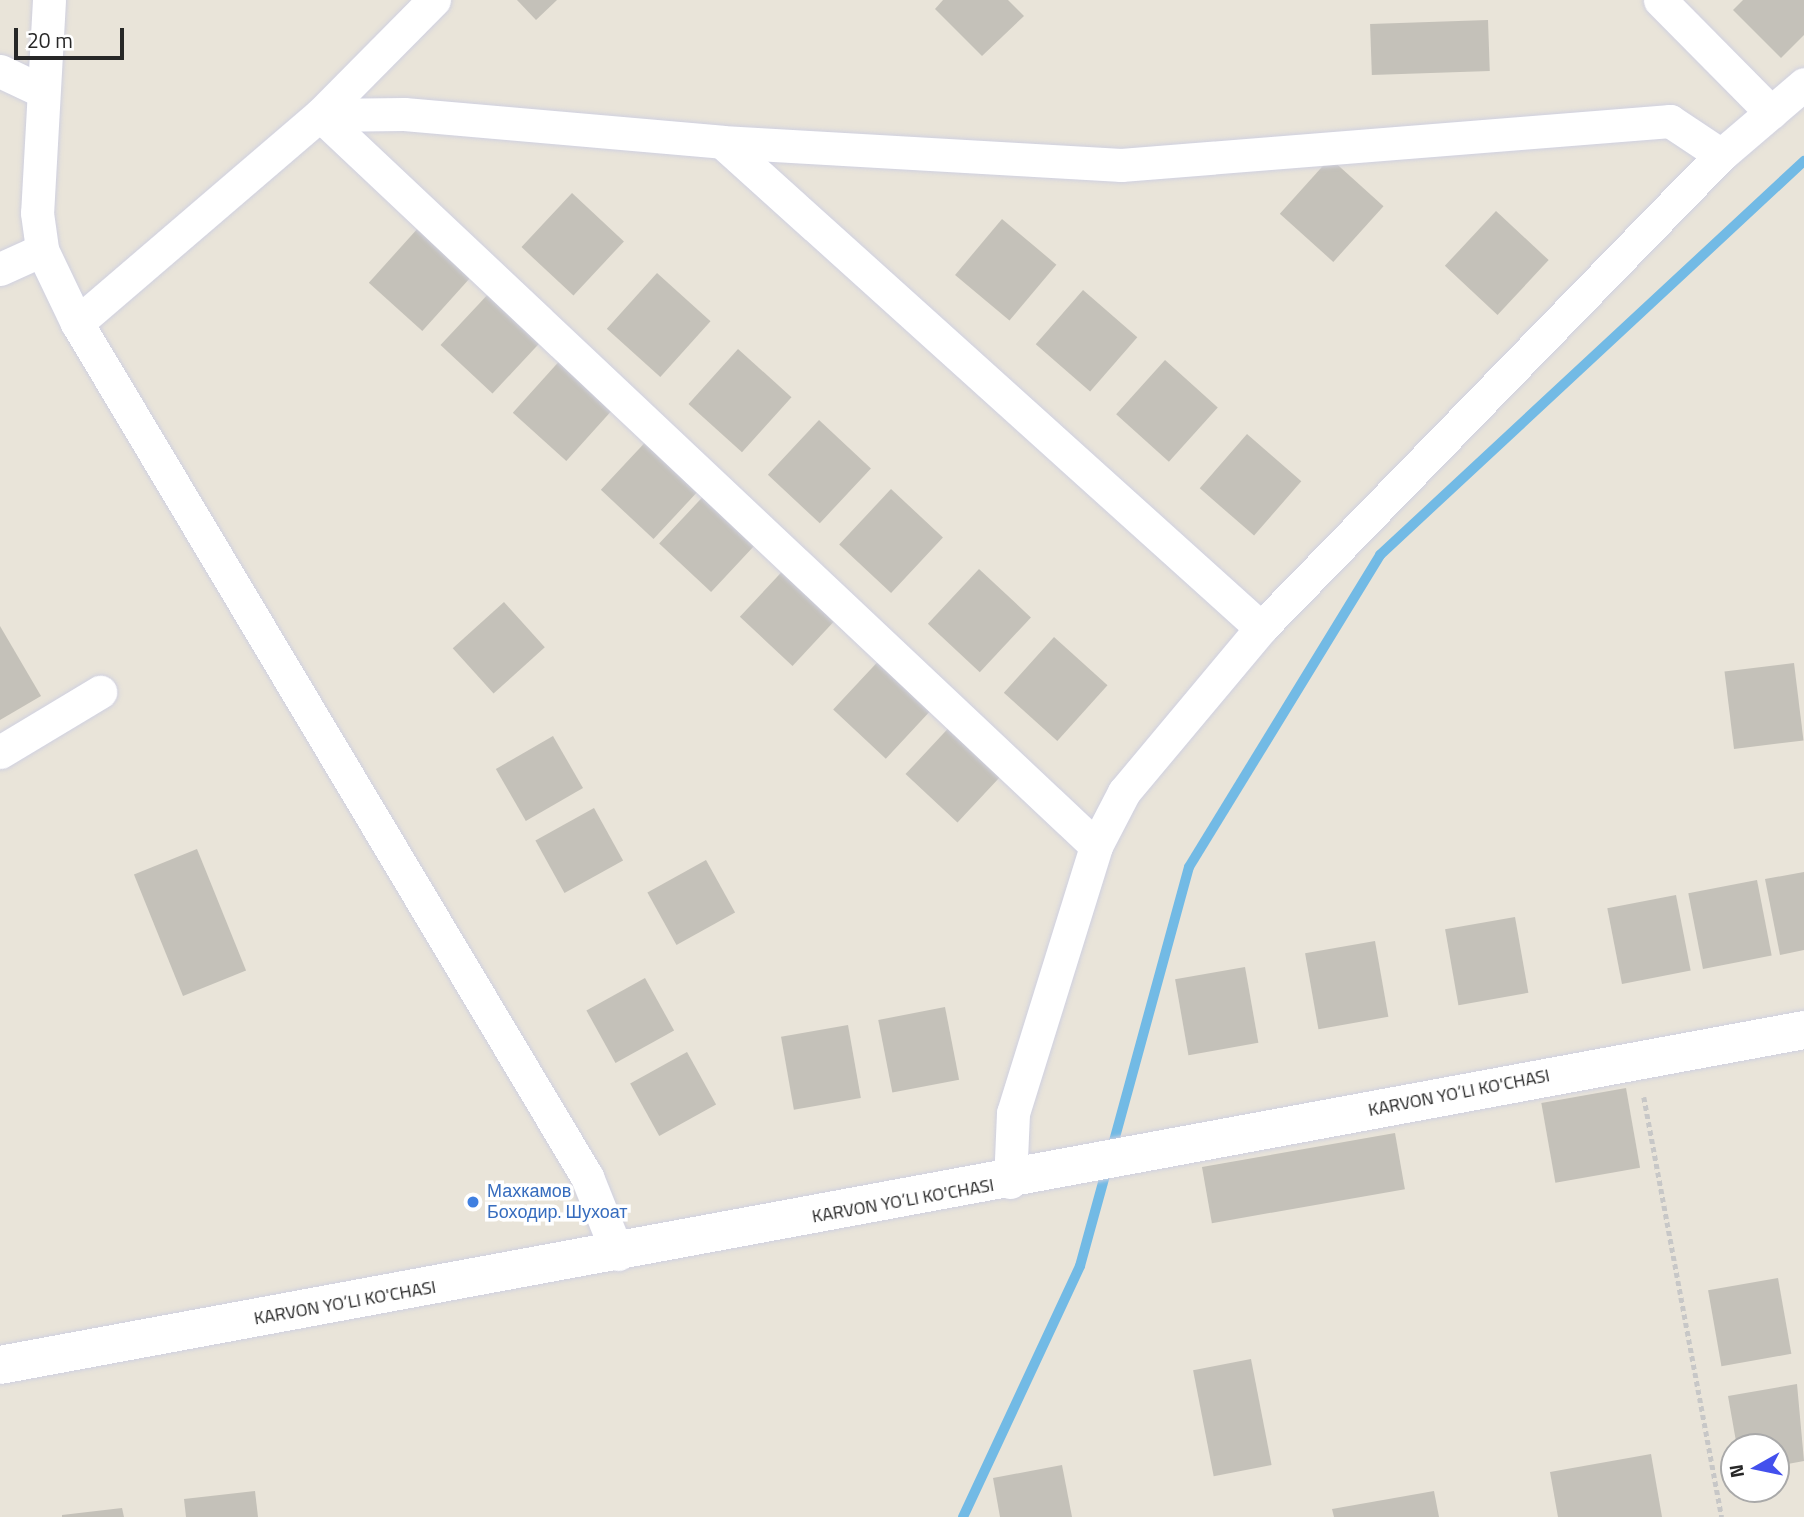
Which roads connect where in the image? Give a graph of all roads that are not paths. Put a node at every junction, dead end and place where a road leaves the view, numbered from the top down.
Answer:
1 (49, 0) edge
2 (433, 0) edge
3 (1660, 0) edge
4 (0, 71) edge
5 (1804, 84) edge
6 (40, 90) junction
7 (1771, 112) junction
8 (320, 115) junction
9 (722, 142) junction
10 (1721, 155) junction
11 (41, 250) junction
12 (0, 270) edge
13 (77, 323) junction
14 (1261, 628) junction
15 (100, 692) dead end
16 (0, 752) edge
17 (1096, 846) junction
18 (1804, 1030) edge
19 (1010, 1182) junction
20 (618, 1254) junction
21 (0, 1365) edge

1 - 6 street
2 - 8 street
3 - 7 street
4 - 6 street
5 - 7 street
6 - 11 street
7 - 10 street
8 - 9 street
8 - 13 street
8 - 17 street
9 - 10 street
9 - 14 street
10 - 14 street
11 - 12 street
11 - 13 street
13 - 20 street
14 - 17 street
15 - 16 street
17 - 19 street
18 - 19 street, KARVON YO‘LI KO'CHASI
19 - 20 street, KARVON YO‘LI KO'CHASI
20 - 21 street, KARVON YO‘LI KO'CHASI

